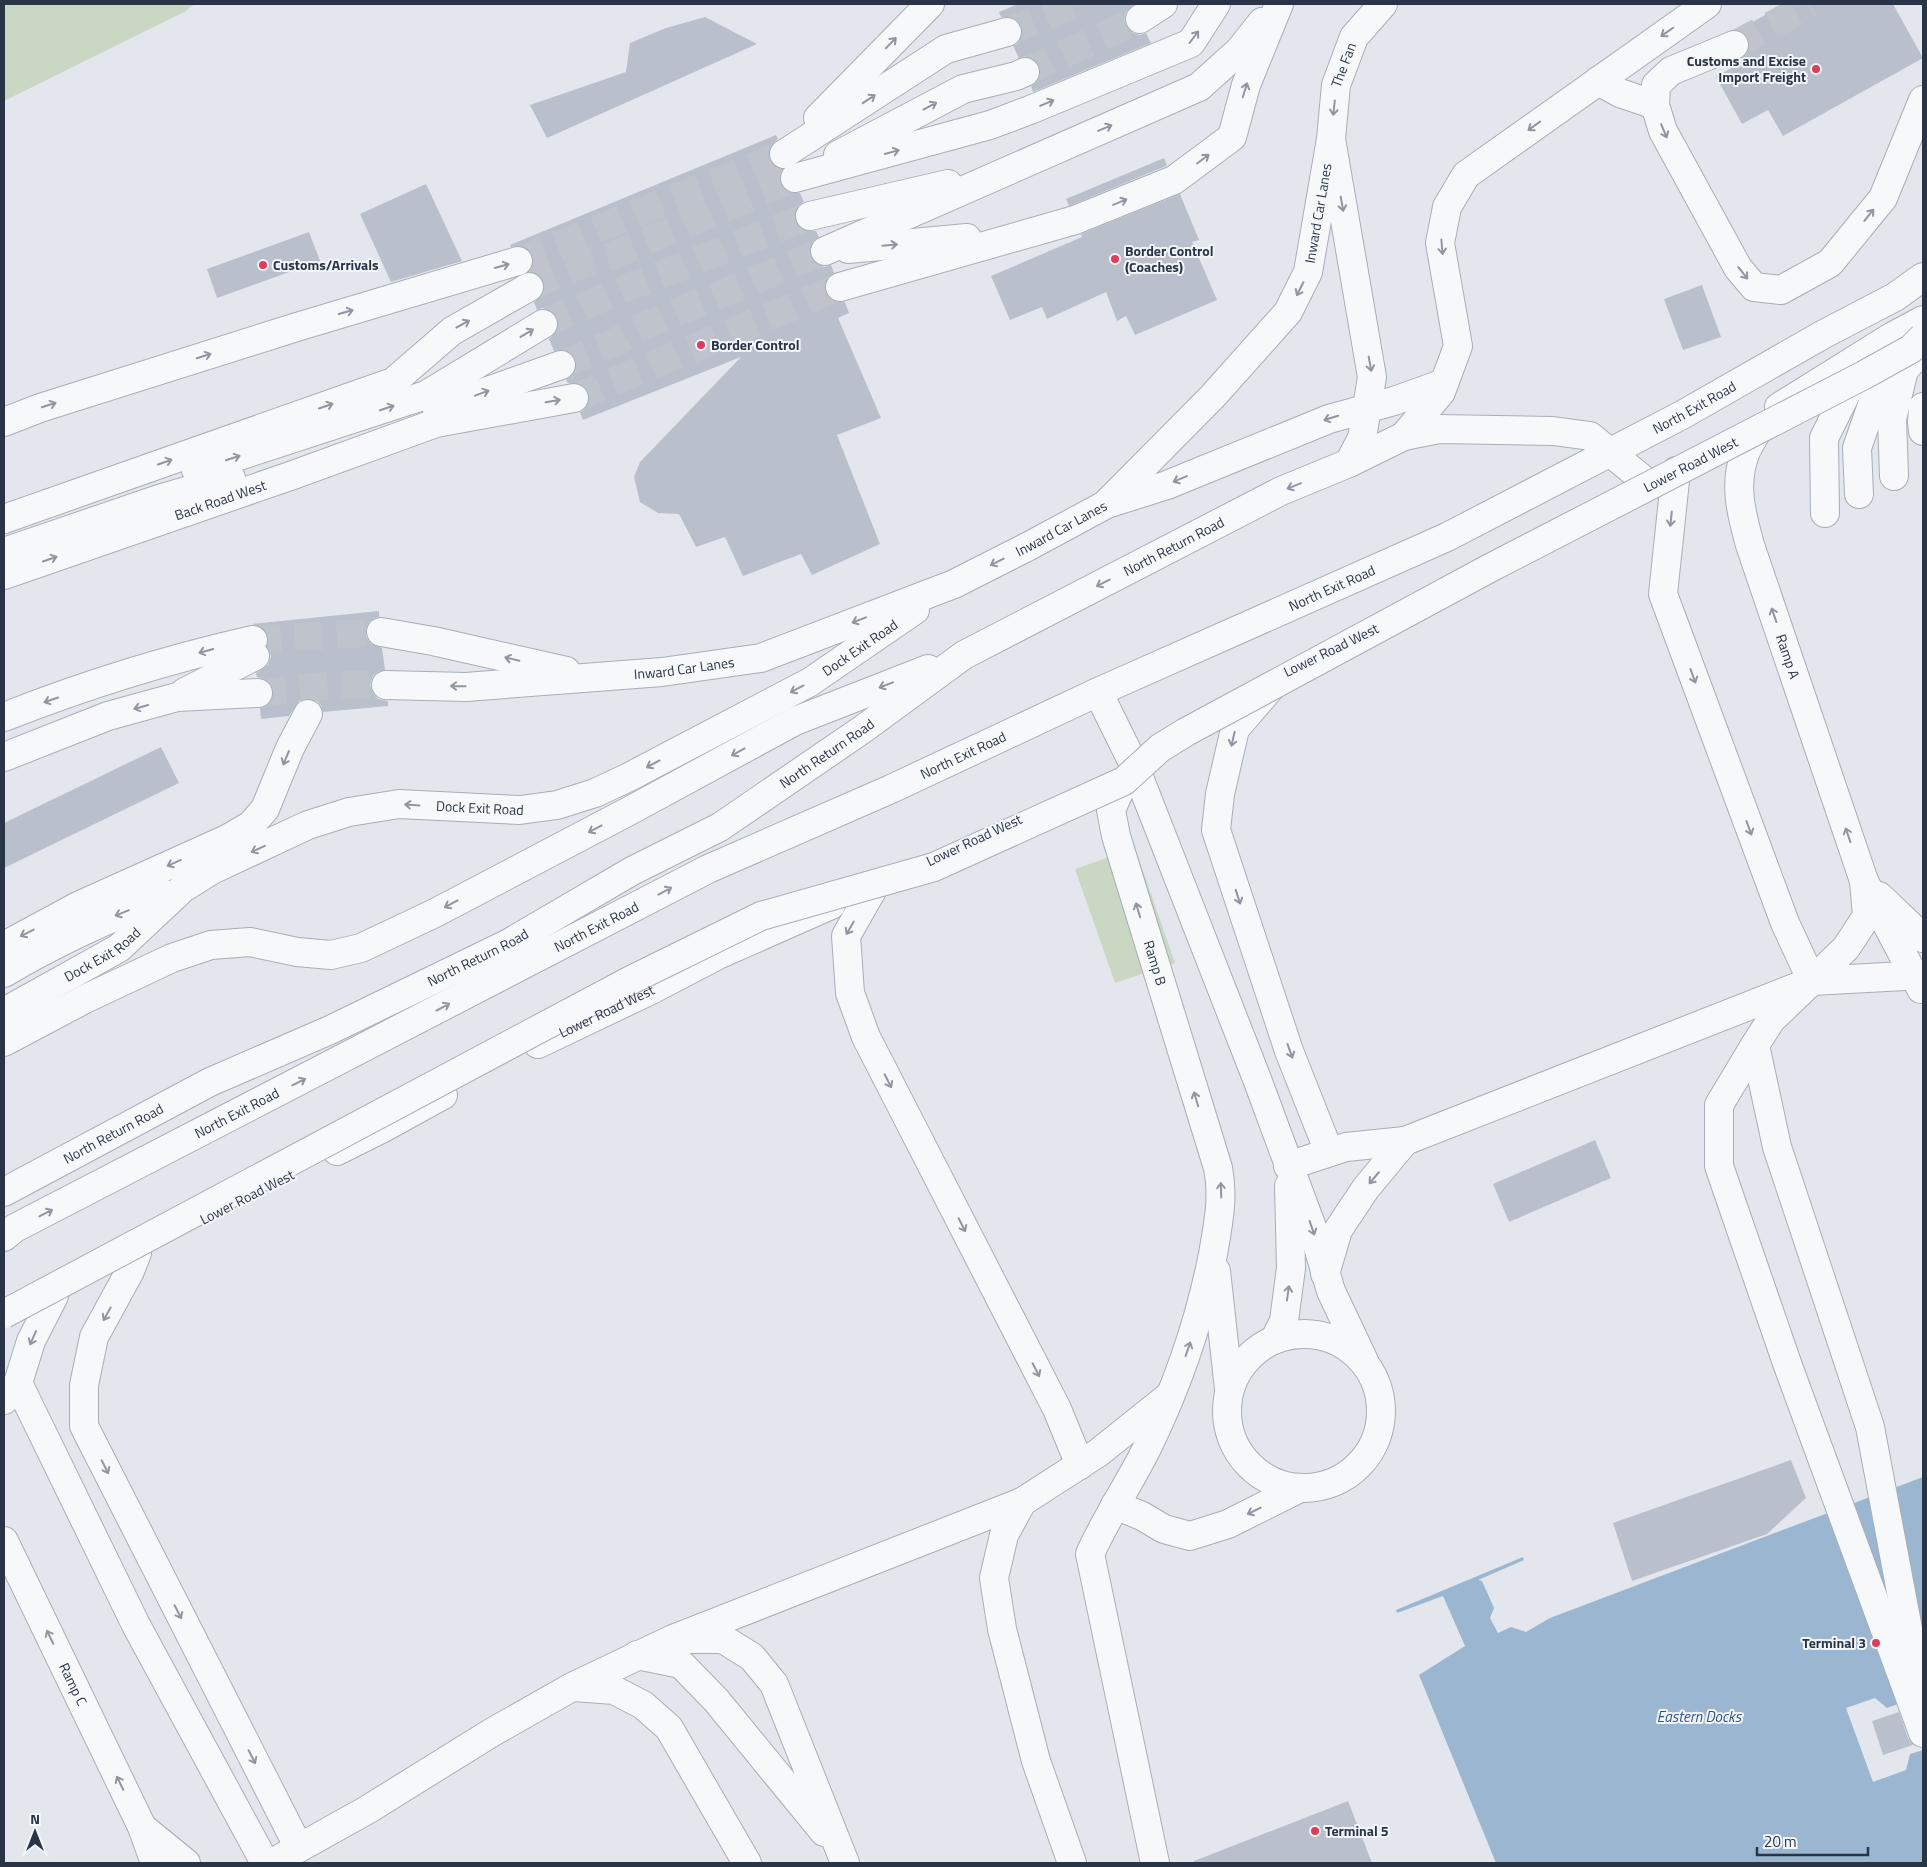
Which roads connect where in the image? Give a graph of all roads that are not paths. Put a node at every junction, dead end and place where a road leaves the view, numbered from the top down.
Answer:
1 (930, 4) edge
2 (1163, 4) edge
3 (1216, 4) edge
4 (1278, 4) edge
5 (1383, 4) edge
6 (1706, 4) edge
7 (1140, 19) tunnel mouth
8 (1007, 32) tunnel mouth
9 (1734, 45) tunnel mouth
10 (1025, 72) tunnel mouth
11 (1598, 80) junction
12 (1923, 100) edge
13 (1656, 105) junction
14 (1331, 139) junction
15 (1012, 168) junction
16 (810, 216) tunnel mouth
17 (1034, 232) junction
18 (518, 261) tunnel mouth
19 (1923, 277) edge
20 (529, 287) tunnel mouth
21 (840, 287) tunnel mouth
22 (1923, 320) edge
23 (543, 324) tunnel mouth
24 (1893, 336) junction
25 (1923, 337) edge
26 (1923, 349) edge
27 (1923, 361) edge
28 (561, 365) tunnel mouth
29 (1444, 383) junction
30 (574, 398) tunnel mouth
31 (1923, 406) edge
32 (1367, 409) junction
33 (4, 422) edge
34 (1758, 430) junction
35 (1923, 432) edge
36 (1404, 436) junction
37 (1610, 453) junction
38 (1348, 463) junction
39 (1676, 471) junction
40 (1650, 485) junction
41 (1867, 489) junction
42 (1105, 505) junction
43 (4, 519) edge
44 (4, 535) edge
45 (4, 552) edge
46 (4, 575) edge
47 (954, 584) junction
48 (381, 632) tunnel mouth
49 (964, 655) junction
50 (1282, 673) junction
51 (594, 677) junction
52 (386, 685) tunnel mouth
53 (1098, 692) junction
54 (258, 694) tunnel mouth
55 (177, 697) junction
56 (308, 714) dead end
57 (4, 717) edge
58 (4, 757) edge
59 (1130, 774) junction
60 (1864, 881) junction
61 (875, 885) junction
62 (183, 888) junction
63 (1923, 938) edge
64 (4, 946) edge
65 (4, 973) edge
66 (1812, 981) junction
67 (1920, 981) edge
68 (4, 1012) edge
69 (4, 1042) edge
70 (1755, 1045) junction
71 (1405, 1141) junction
72 (1329, 1152) junction
73 (1288, 1166) junction
74 (4, 1196) edge
75 (4, 1237) edge
76 (1213, 1251) junction
77 (137, 1253) junction
78 (1325, 1274) junction
79 (54, 1296) junction
80 (4, 1314) edge
81 (4, 1322) edge
82 (1275, 1339) junction
83 (1364, 1361) junction
84 (1229, 1389) junction
85 (11, 1391) edge
86 (1171, 1394) junction
87 (1080, 1465) junction
88 (1298, 1489) junction
89 (1022, 1502) junction
90 (1115, 1504) junction
91 (4, 1541) edge
92 (673, 1639) junction
93 (637, 1655) junction
94 (572, 1687) junction
95 (1923, 1709) edge
96 (1923, 1734) edge
97 (142, 1827) junction
98 (299, 1848) junction
99 (842, 1857) edge
100 (1069, 1858) edge
101 (155, 1863) edge
102 (186, 1863) edge
103 (266, 1863) edge
104 (272, 1863) edge
105 (747, 1863) edge
106 (1156, 1863) edge

1 - 8 lane
2 - 7 lane
3 - 10 lane
15 -> 4 lane
17 -> 4 lane
5 -> 14 lane, The Fan
6 -> 11 lane
9 - 13 lane
11 - 13 lane
11 -> 29 lane
13 -> 12 lane
14 -> 32 lane
14 -> 42 lane, Inward Car Lanes
15 - 16 lane
15 -> 17 lane
17 - 21 lane
33 -> 18 lane
19 - 37 lane, North Exit Road
43 -> 20 lane
22 - 24 lane, Lower Road West
44 -> 23 lane
24 - 39 lane, Lower Road West
24 - 41 lane
24 - 41 lane
25 - 34 lane, bridge
26 - 41 lane
27 - 41 lane
45 -> 28 lane
29 - 32 lane
29 - 36 lane
46 -> 30 lane, Back Road West
31 - 35 lane
32 - 38 lane
32 -> 42 lane
34 - 59 lane, bridge
60 -> 34 lane, Ramp A
36 - 37 lane
36 - 38 lane, North Return Road
37 - 40 lane
37 - 53 lane, North Exit Road
38 -> 49 lane, North Return Road
39 - 40 lane, Lower Road West
39 -> 66 lane
40 - 50 lane, Lower Road West
42 -> 47 lane, Inward Car Lanes
47 -> 51 lane, Inward Car Lanes
47 -> 62 lane, Dock Exit Road
51 -> 48 lane
49 -> 69 lane
49 - 74 lane, North Return Road
50 - 59 lane, Lower Road West
50 -> 72 lane
51 -> 52 lane, Inward Car Lanes
53 - 59 lane
75 -> 53 lane, North Exit Road
54 - 55 lane
55 -> 57 lane
55 -> 58 lane
56 -> 64 lane
59 - 61 lane, Lower Road West
59 - 73 lane
76 -> 59 lane, Ramp B
59 - 80 lane, bridge
60 - 63 lane
60 - 66 lane
60 - 67 lane
61 - 77 lane, Lower Road West
61 -> 87 lane
62 -> 65 lane
62 - 68 lane, Dock Exit Road
66 - 67 lane
66 - 70 lane
66 - 71 lane
70 - 95 lane
70 - 96 lane
71 - 72 lane
71 -> 78 lane
72 - 73 lane
73 -> 78 lane
82 -> 73 lane
76 - 84 lane
86 -> 76 lane, Ramp B
77 - 79 lane, Lower Road West
77 -> 98 lane
78 - 83 lane
79 - 81 lane, Lower Road West
79 -> 85 lane
82 - 83 lane
82 - 84 lane
83 - 88 lane
84 - 88 lane
85 - 103 lane
86 - 87 lane
86 - 90 lane, Ramp B
87 - 89 lane
88 -> 90 lane
89 - 92 lane
89 - 100 lane
90 - 106 lane, Ramp B
97 -> 91 lane, Ramp C
92 - 93 lane
92 - 99 lane
93 - 94 lane
93 - 99 lane
94 - 98 lane
94 - 105 lane
97 - 101 lane, Ramp C
97 - 102 lane
98 - 104 lane

